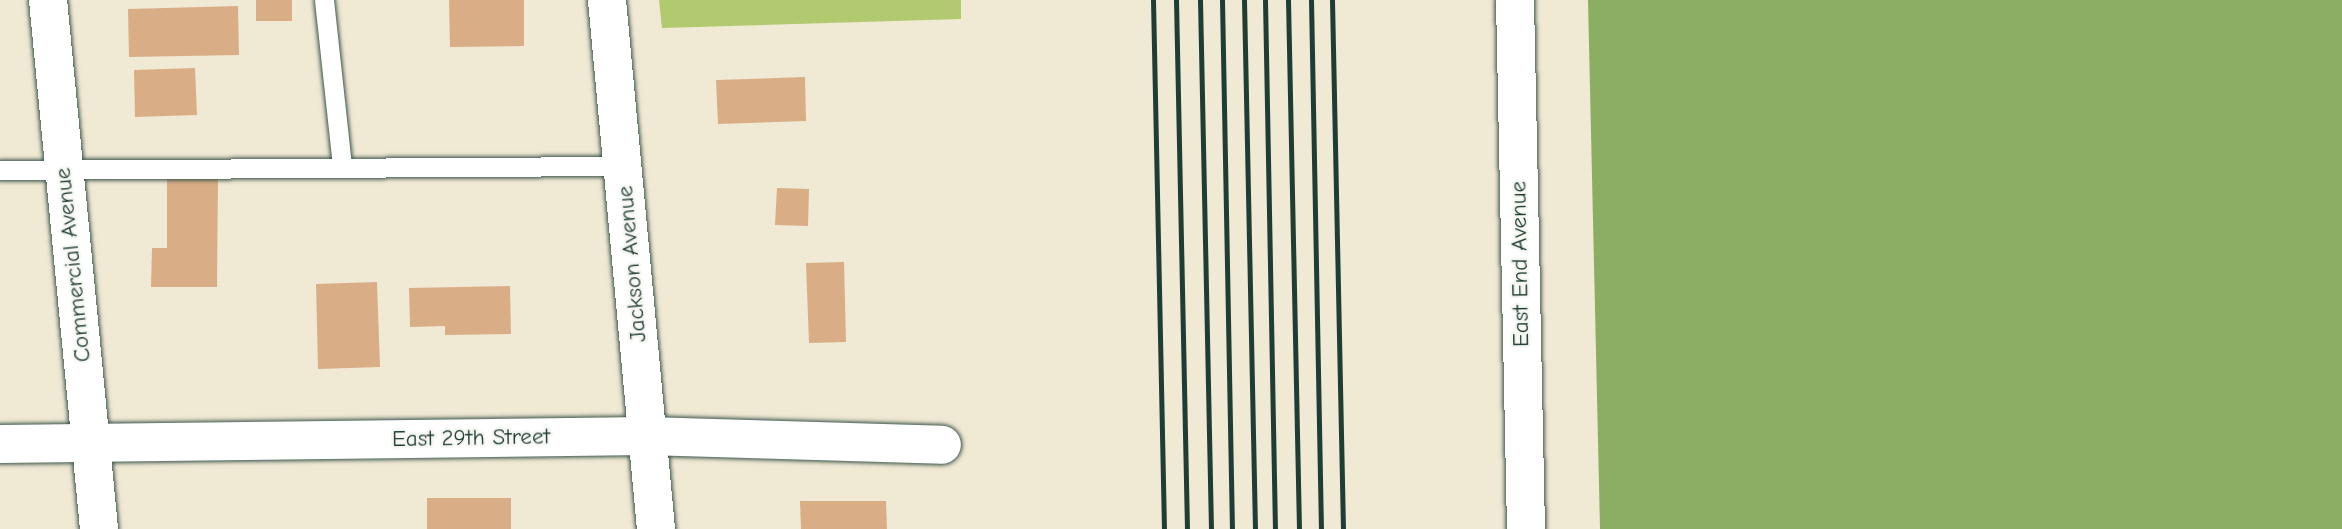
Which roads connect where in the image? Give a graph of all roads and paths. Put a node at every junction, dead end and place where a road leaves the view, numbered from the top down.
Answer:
1 (48, 0) edge
2 (324, 0) edge
3 (607, 0) edge
4 (1515, 0) edge
5 (623, 166) junction
6 (342, 167) junction
7 (64, 169) junction
8 (0, 170) edge
9 (647, 436) junction
10 (90, 442) junction
11 (0, 444) edge
12 (942, 444) dead end
13 (99, 529) edge
14 (656, 529) edge
15 (1526, 529) edge

1 - 7 street, Commercial Avenue
2 - 6 lane
3 - 5 street, Jackson Avenue
4 - 15 street, East End Avenue
5 - 6 lane
5 - 9 street, Jackson Avenue
6 - 7 lane
7 - 8 lane
7 - 10 street, Commercial Avenue
9 - 10 street, East 29th Street
9 - 12 street, East 29th Street
9 - 14 street, Jackson Avenue
10 - 11 street, East 29th Street
10 - 13 street, Commercial Avenue

